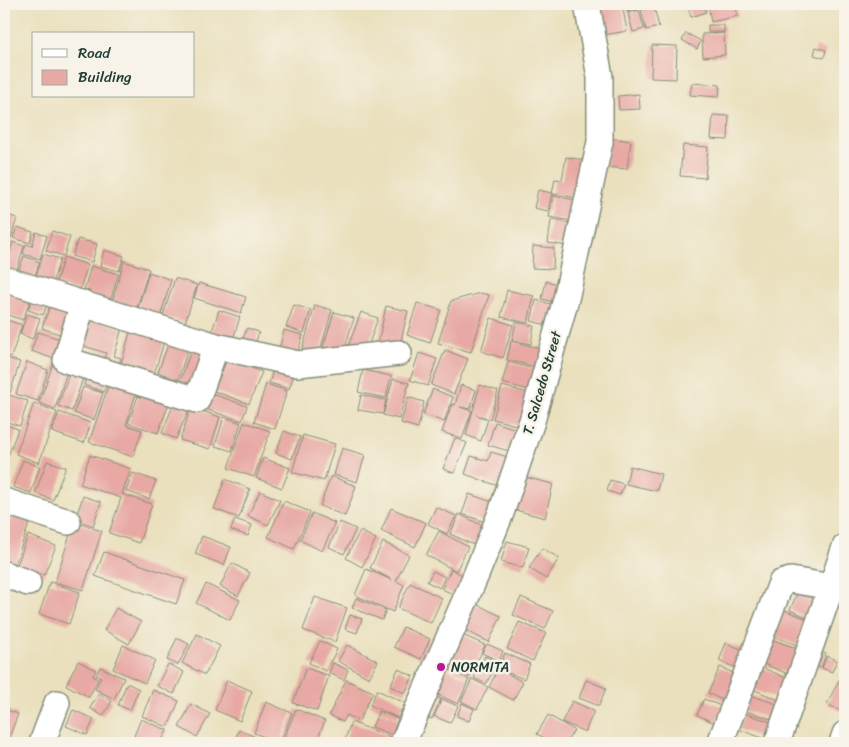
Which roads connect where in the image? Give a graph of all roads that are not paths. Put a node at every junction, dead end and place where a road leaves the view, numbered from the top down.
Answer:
1 (587, 4) edge
2 (4, 279) edge
3 (83, 303) junction
4 (216, 346) junction
5 (399, 353) dead end
6 (4, 501) edge
7 (68, 522) dead end
8 (845, 547) edge
9 (4, 574) edge
10 (28, 583) dead end
11 (831, 587) junction
12 (57, 703) dead end
13 (845, 734) edge
14 (42, 743) edge
15 (403, 743) edge
16 (720, 743) edge
17 (777, 743) edge
18 (842, 743) edge

1 - 15 street, T. Salcedo Street
2 - 3 street
3 - 4 street
3 - 4 street
4 - 5 street
6 - 7 street
8 - 11 street
9 - 10 street
11 - 16 street
11 - 17 street
12 - 14 street
13 - 18 street

